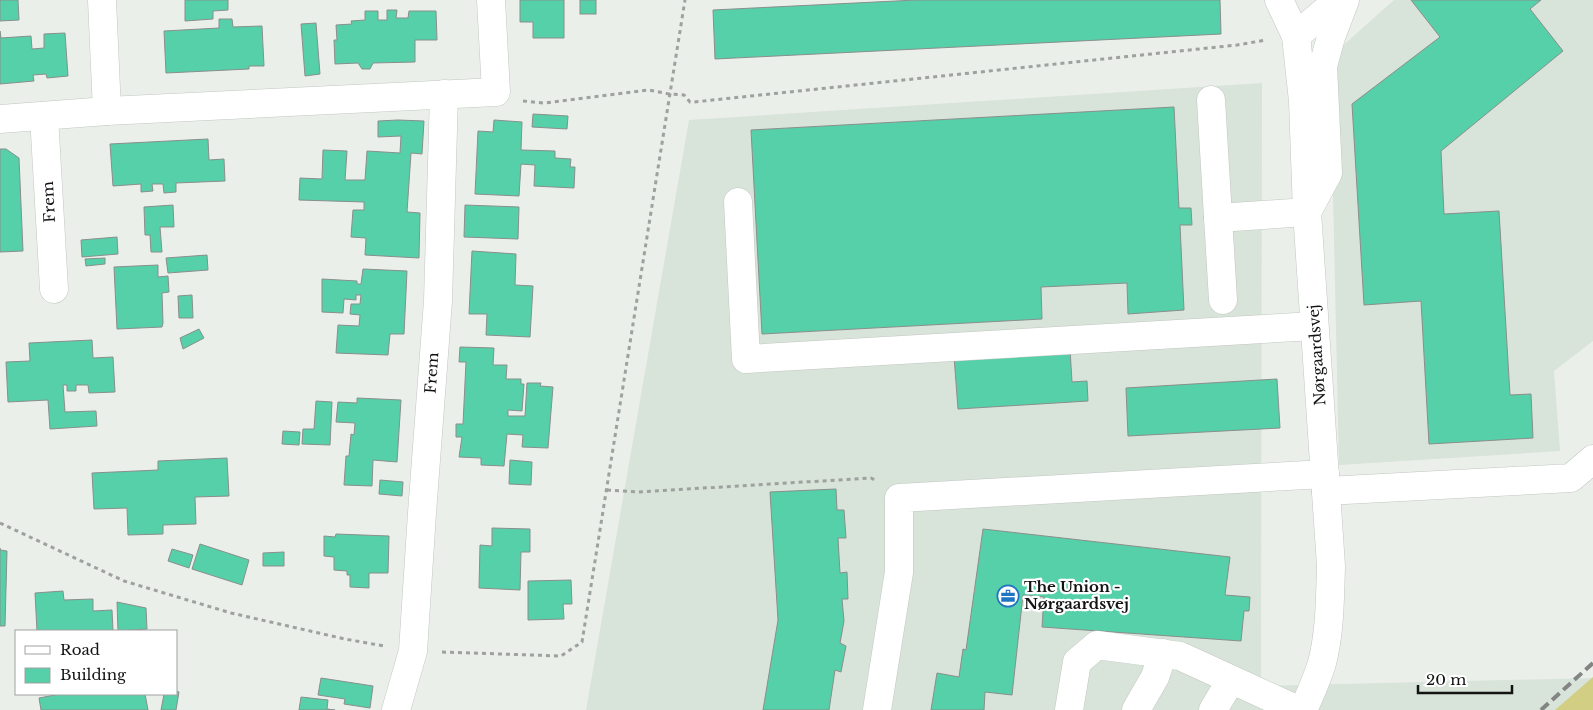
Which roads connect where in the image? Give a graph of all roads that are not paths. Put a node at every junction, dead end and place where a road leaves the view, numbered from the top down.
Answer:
1 (102, 0) edge
2 (491, 0) edge
3 (1279, 0) edge
4 (1338, 0) edge
5 (1345, 0) edge
6 (1296, 36) junction
7 (444, 94) junction
8 (1211, 100) dead end
9 (106, 111) junction
10 (44, 116) junction
11 (0, 119) edge
12 (738, 202) dead end
13 (1307, 212) junction
14 (1218, 218) junction
15 (54, 289) dead end
16 (1223, 300) dead end
17 (1314, 326) junction
18 (1593, 459) edge
19 (1325, 482) junction
20 (1163, 653) junction
21 (1231, 680) junction
22 (396, 710) edge
23 (877, 710) edge
24 (1069, 710) edge
25 (1136, 710) edge
26 (1213, 710) edge
27 (1298, 710) edge
28 (1303, 710) edge

1 - 9 street
2 - 7 street
3 - 6 street, Nørgaardsvej
4 - 6 street
5 - 13 street
6 - 13 street, Nørgaardsvej
7 - 9 street
7 - 22 street, Frem
8 - 14 street
9 - 10 street
10 - 11 street
10 - 15 street, Frem
12 - 17 street
13 - 14 street
13 - 17 street, Nørgaardsvej
14 - 16 street
17 - 19 street, Nørgaardsvej
18 - 19 street
19 - 23 street
19 - 28 street, Nørgaardsvej
20 - 21 street
20 - 24 street
20 - 25 street
21 - 26 street
21 - 27 street

